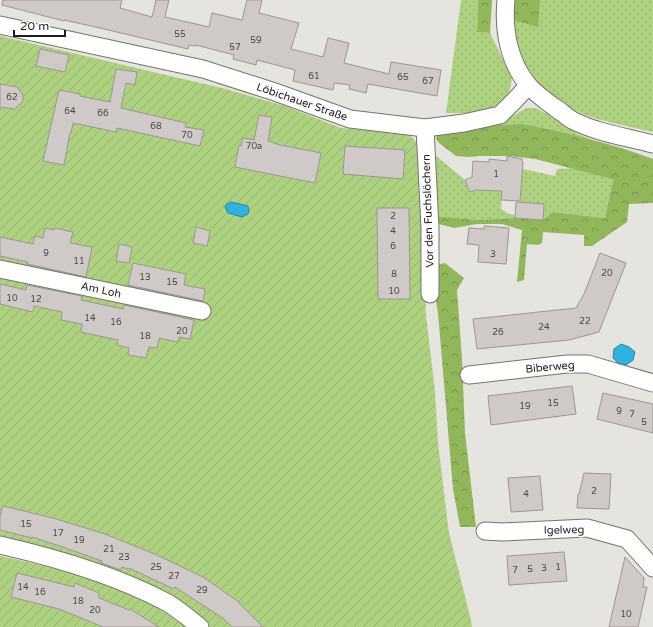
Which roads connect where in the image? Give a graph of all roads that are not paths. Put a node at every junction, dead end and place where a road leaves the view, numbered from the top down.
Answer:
1 (506, 0) edge
2 (0, 25) edge
3 (528, 86) junction
4 (425, 128) junction
5 (653, 144) edge
6 (0, 269) edge
7 (430, 294) dead end
8 (202, 311) dead end
9 (469, 376) dead end
10 (653, 383) edge
11 (485, 531) dead end
12 (0, 545) edge
13 (653, 568) edge
14 (200, 627) edge

1 - 3 street
2 - 4 street, Löbichauer Straße
3 - 4 street, Löbichauer Straße
3 - 5 street
4 - 7 street, Vor den Fuchslöchern
6 - 8 street, Am Loh
9 - 10 street, Biberweg
11 - 13 street, Igelweg
12 - 14 street

